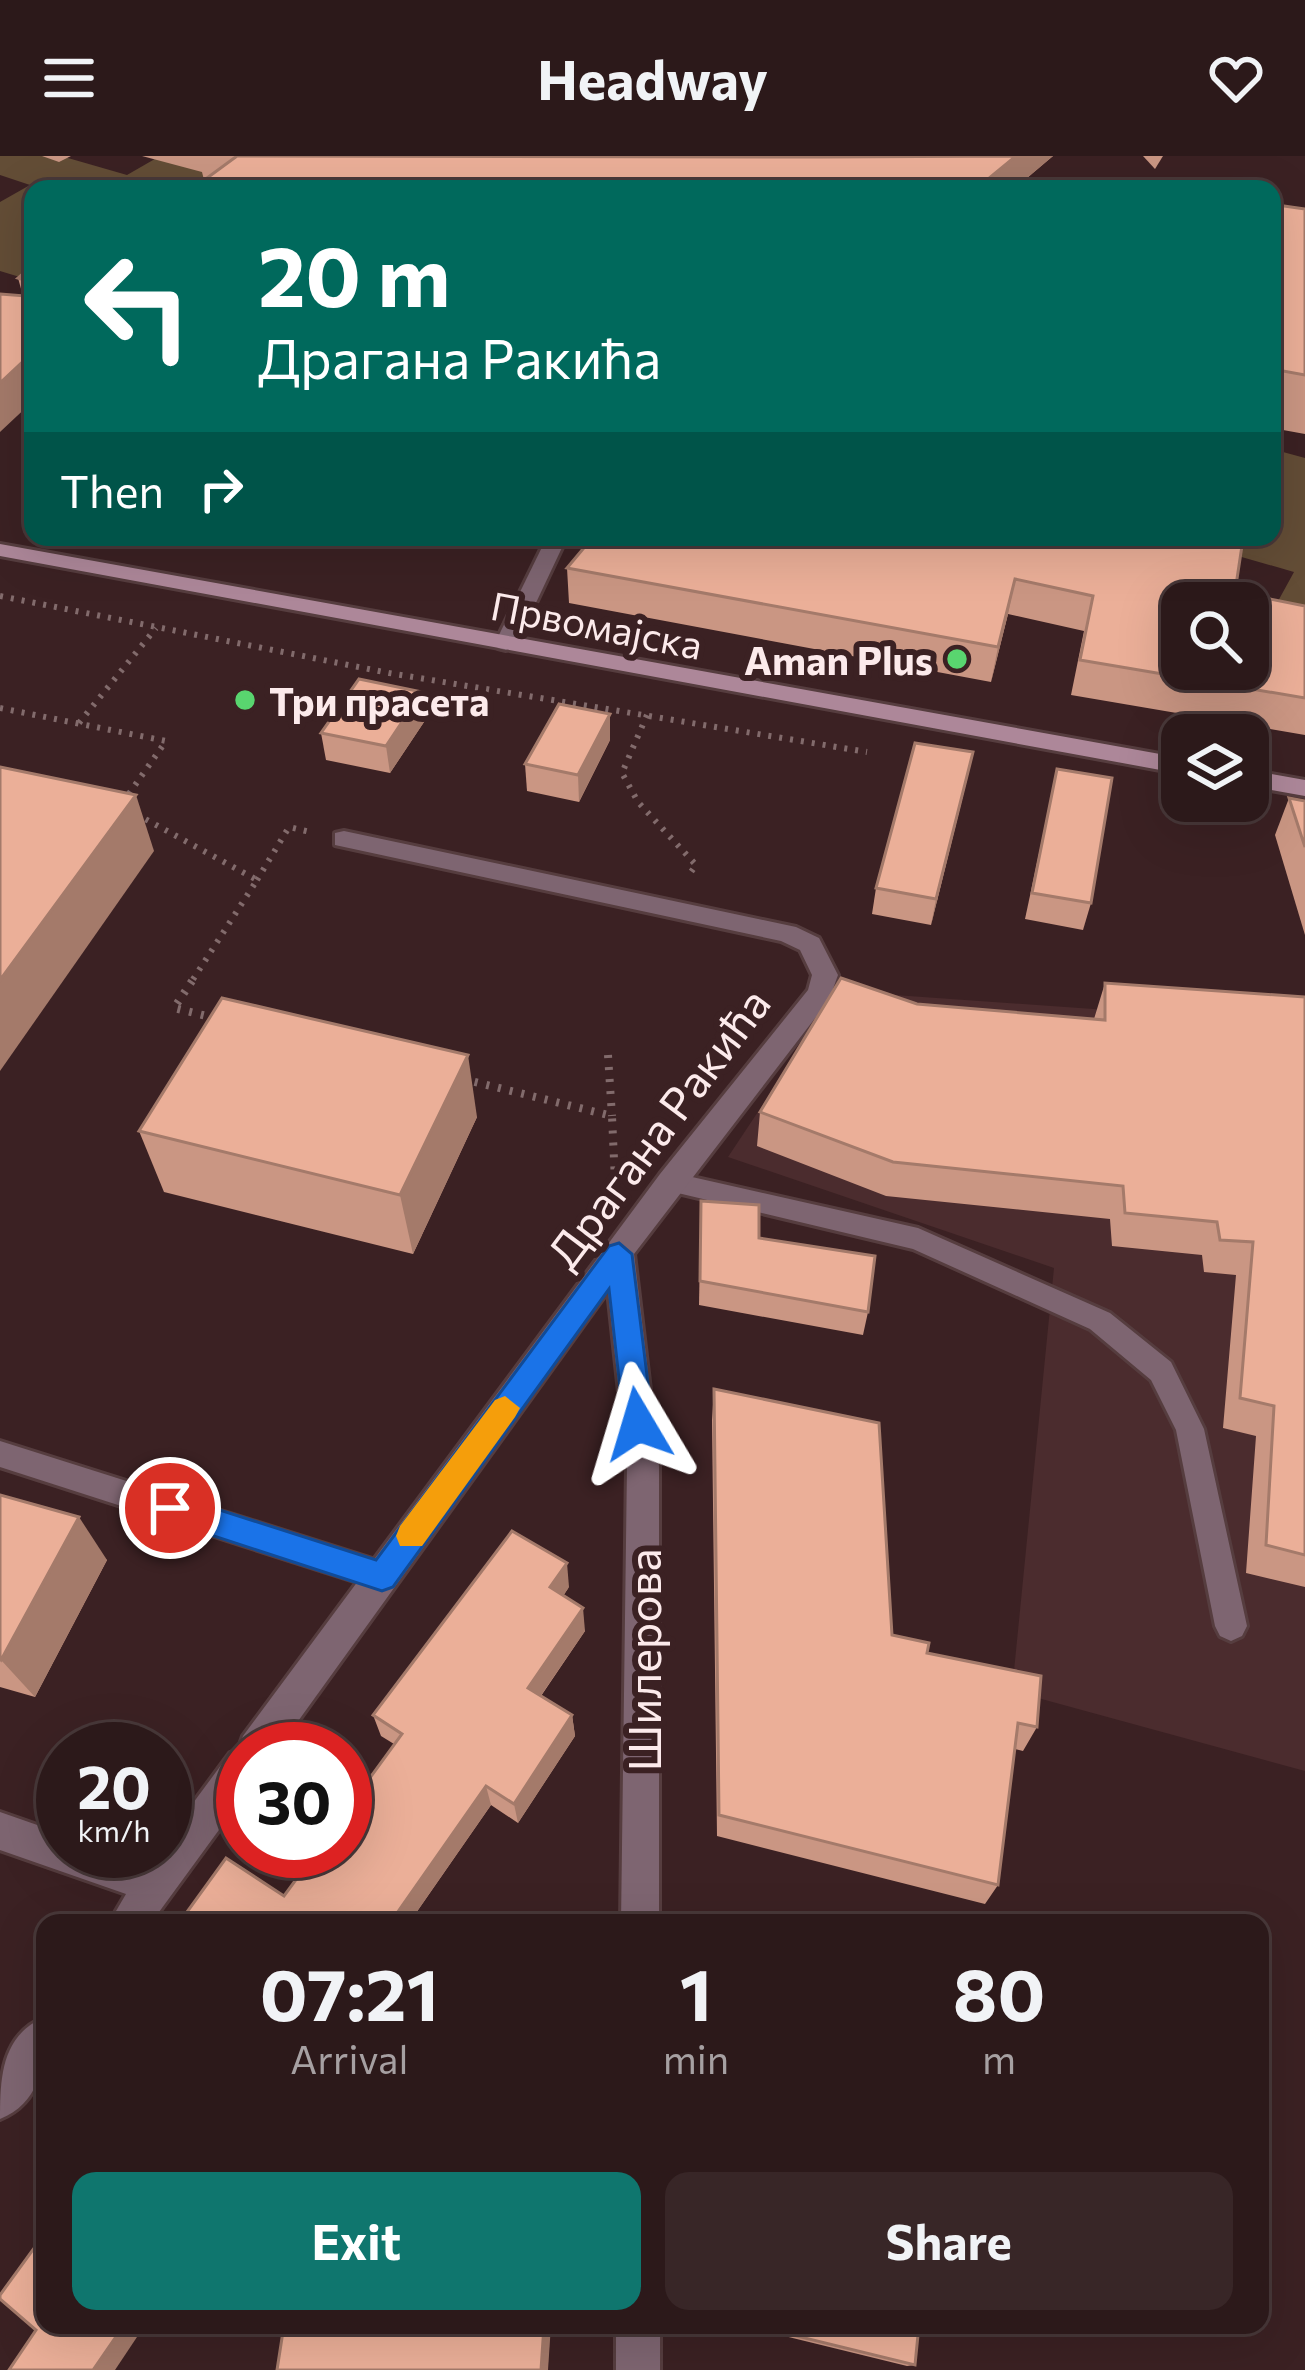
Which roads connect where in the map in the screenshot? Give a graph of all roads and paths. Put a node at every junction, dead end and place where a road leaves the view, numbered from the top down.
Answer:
1 (553, 546) edge
2 (0, 550) edge
3 (0, 596) edge
4 (156, 628) junction
5 (506, 643) junction
6 (0, 708) edge
7 (79, 723) junction
8 (1161, 762) edge
9 (1269, 782) edge
10 (1305, 788) edge
11 (289, 827) dead end
12 (344, 839) dead end
13 (257, 880) junction
14 (665, 908) junction
15 (220, 1020) edge
16 (608, 1054) dead end
17 (451, 1076) edge
18 (612, 1115) junction
19 (670, 1182) junction
20 (619, 1254) junction
21 (0, 1454) edge
22 (382, 1576) junction
23 (1231, 1626) dead end
24 (276, 1722) edge
25 (216, 1803) edge
26 (0, 1831) edge
27 (156, 1886) junction
28 (135, 1914) edge
29 (640, 1914) edge
30 (36, 2049) edge
31 (0, 2098) edge
32 (638, 2334) edge
33 (638, 2370) edge

1 - 5 street
2 - 5 main road, Првомајска
3 - 4 path
4 - 7 path
4 - 14 path
5 - 8 main road, Првомајска
6 - 7 path
7 - 13 path
9 - 10 main road
11 - 13 path
12 - 14 street, Драгана Ракића
13 - 15 path
14 - 19 street, Драгана Ракића
16 - 18 path
17 - 18 path
18 - 20 path
19 - 20 street, Драгана Ракића
19 - 23 lane
20 - 22 street, Драгана Ракића
20 - 29 street, Шилерова
21 - 22 lane
22 - 24 street, Драгана Ракића
25 - 27 street
26 - 27 street
27 - 28 street
30 - 31 street
32 - 33 street

